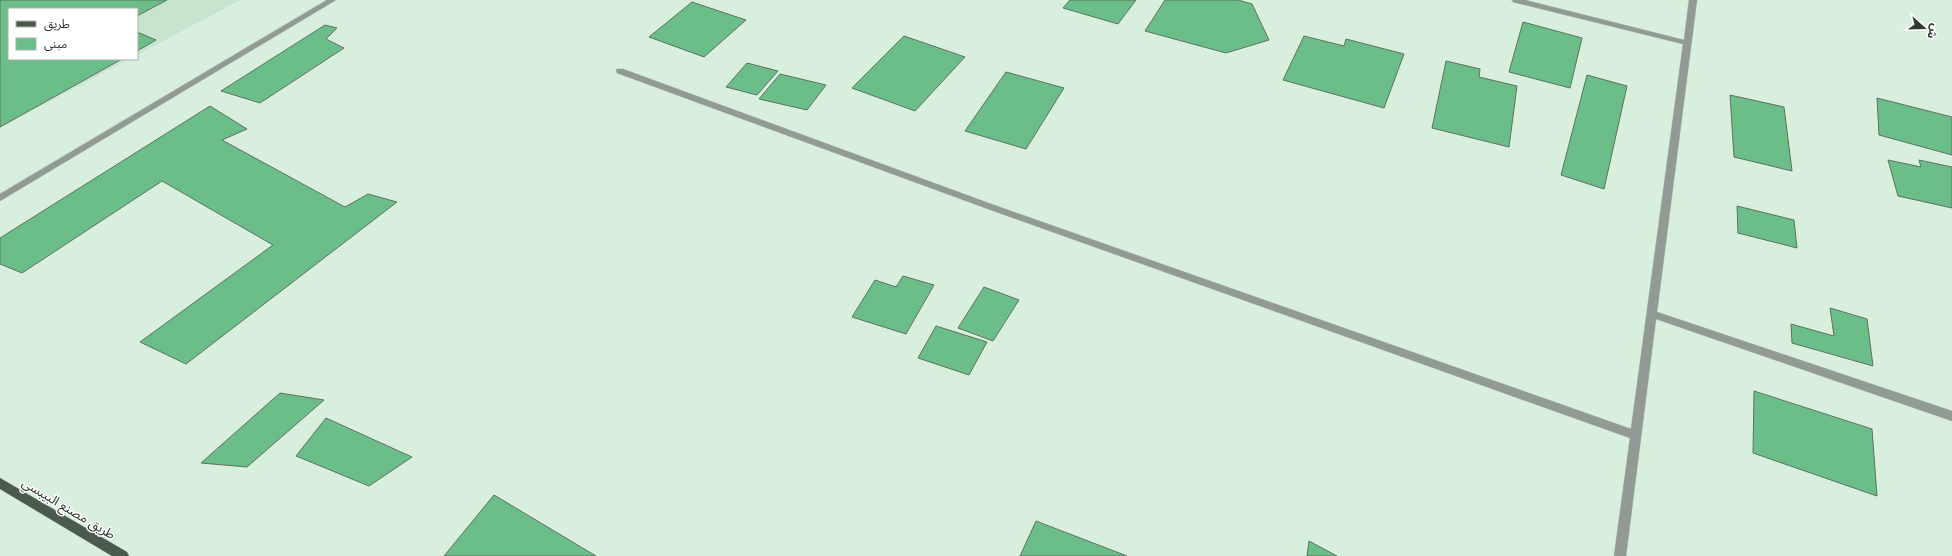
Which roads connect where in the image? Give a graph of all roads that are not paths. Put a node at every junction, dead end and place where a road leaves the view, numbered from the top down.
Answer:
1 (332, 0) edge
2 (1516, 0) edge
3 (1693, 0) edge
4 (1687, 43) junction
5 (620, 71) dead end
6 (0, 198) edge
7 (1652, 314) junction
8 (1952, 416) edge
9 (1636, 435) junction
10 (0, 483) edge
11 (123, 556) edge
12 (1620, 556) edge

1 - 6 street
2 - 4 street
3 - 4 street
4 - 7 street
5 - 9 street
7 - 8 street
7 - 9 street
9 - 12 street
10 - 11 main road, طريق مصنع البيبسي

